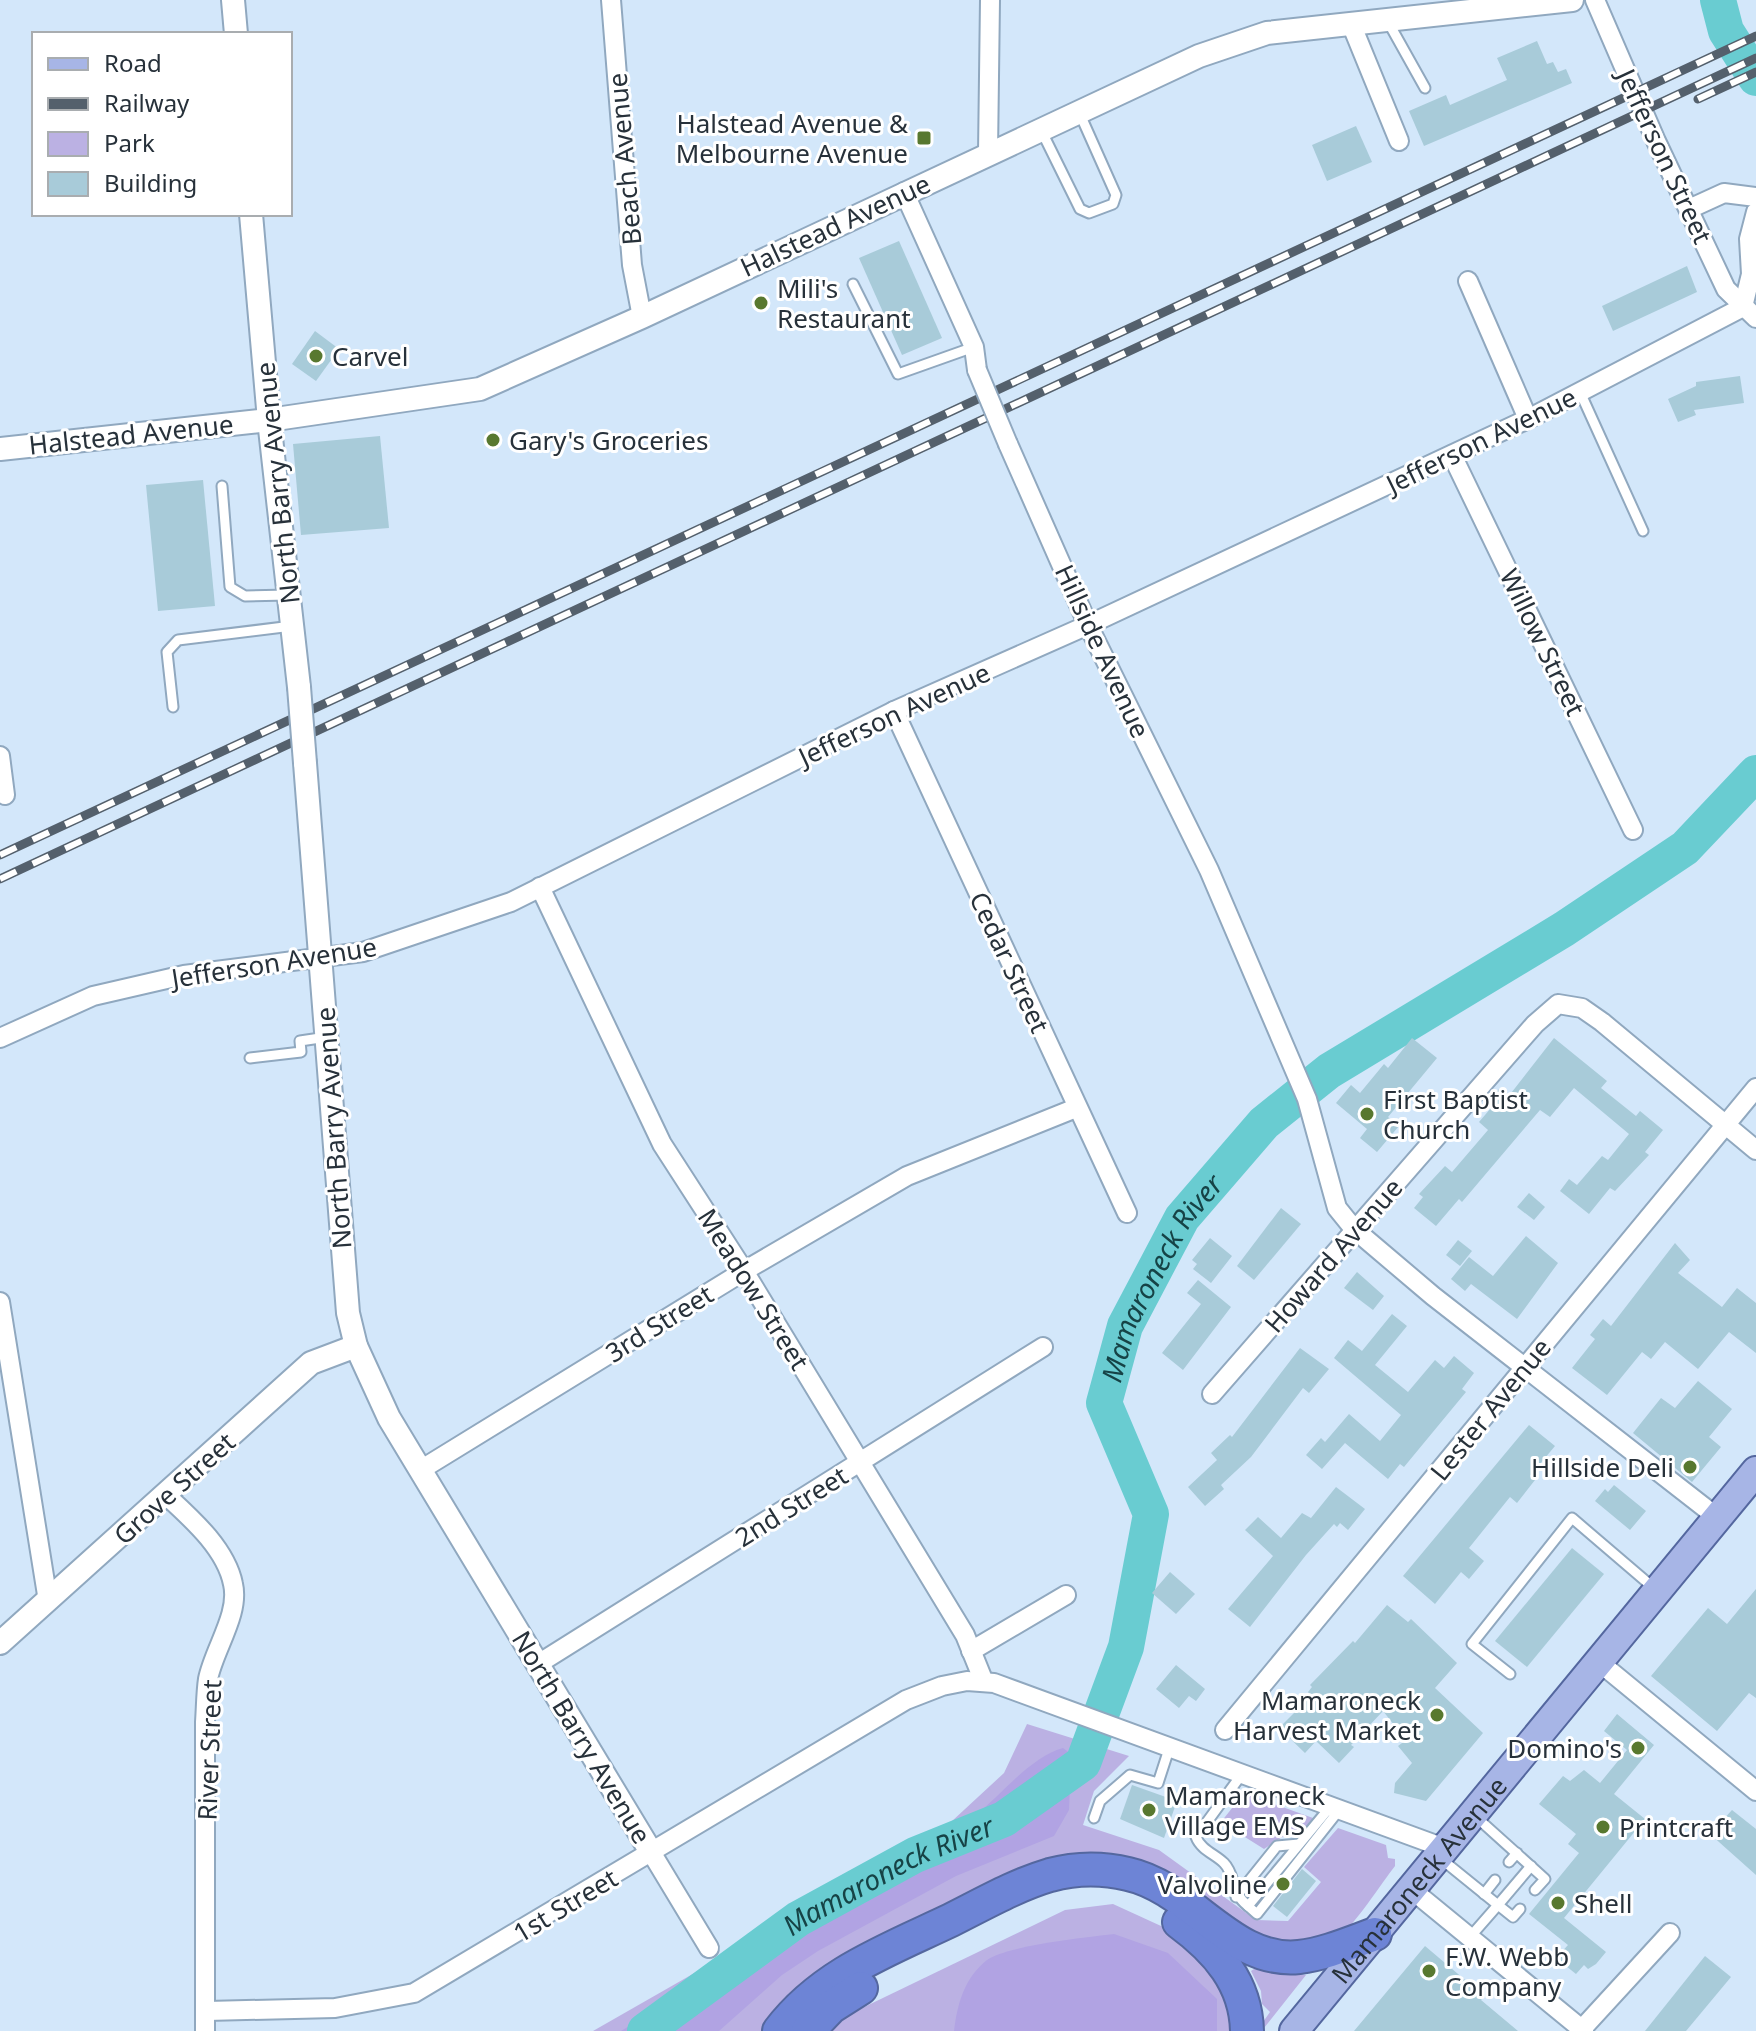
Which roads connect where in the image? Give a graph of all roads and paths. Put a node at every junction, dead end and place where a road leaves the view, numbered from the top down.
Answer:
1 (233, 0) edge
2 (611, 0) edge
3 (990, 0) edge
4 (1572, 0) edge
5 (1595, 0) edge
6 (1429, 8) edge
7 (1387, 20) junction
8 (1352, 26) junction
9 (236, 32) edge
10 (1425, 88) dead end
11 (1078, 111) junction
12 (1041, 129) junction
13 (1399, 141) dead end
14 (988, 153) junction
15 (904, 192) junction
16 (1756, 197) edge
17 (1689, 209) junction
18 (1756, 212) edge
19 (251, 216) edge
20 (1468, 281) dead end
21 (853, 284) dead end
22 (1750, 313) edge
23 (642, 317) junction
24 (974, 347) junction
25 (1580, 392) junction
26 (1528, 419) junction
27 (269, 420) junction
28 (0, 449) edge
29 (1452, 455) junction
30 (222, 486) dead end
31 (1643, 531) dead end
32 (288, 595) junction
33 (1088, 625) junction
34 (292, 626) junction
35 (173, 707) dead end
36 (894, 711) junction
37 (0, 756) edge
38 (5, 795) dead end
39 (1633, 830) dead end
40 (540, 887) junction
41 (322, 958) junction
42 (327, 1037) junction
43 (0, 1038) edge
44 (250, 1058) dead end
45 (1756, 1088) edge
46 (1076, 1108) junction
47 (1725, 1125) junction
48 (1756, 1150) edge
49 (1127, 1213) dead end
50 (1354, 1229) junction
51 (744, 1271) junction
52 (0, 1302) edge
53 (356, 1346) junction
54 (1043, 1347) dead end
55 (1523, 1369) junction
56 (1212, 1394) dead end
57 (861, 1461) junction
58 (422, 1469) junction
59 (1753, 1481) edge
60 (167, 1496) junction
61 (1718, 1518) junction
62 (1658, 1591) junction
63 (1066, 1595) dead end
64 (48, 1601) junction
65 (0, 1643) edge
66 (971, 1651) junction
67 (1599, 1662) junction
68 (538, 1664) junction
69 (1510, 1674) dead end
70 (984, 1682) junction
71 (1225, 1730) dead end
72 (1170, 1746) junction
73 (1242, 1774) junction
74 (1756, 1791) edge
75 (1336, 1808) junction
76 (1474, 1816) junction
77 (1094, 1818) dead end
78 (1299, 1844) junction
79 (651, 1852) junction
80 (1444, 1853) junction
81 (1517, 1853) junction
82 (1509, 1862) dead end
83 (1531, 1866) junction
84 (1495, 1880) dead end
85 (1412, 1890) junction
86 (1535, 1890) dead end
87 (1484, 1894) junction
88 (1236, 1897) junction
89 (1498, 1905) junction
90 (1248, 1906) junction
91 (1520, 1909) dead end
92 (1670, 1933) dead end
93 (1375, 1934) junction
94 (1470, 1937) junction
95 (709, 1948) dead end
96 (207, 2011) junction
97 (1582, 2030) edge
98 (205, 2031) edge
99 (779, 2031) edge
100 (808, 2031) edge
101 (1247, 2031) edge
102 (1294, 2031) edge

1 - 9 street
2 - 23 street, Beach Avenue
3 - 14 street
4 - 6 street, Halstead Avenue
5 - 17 street, Jefferson Street
6 - 7 street, Halstead Avenue
7 - 8 street, Halstead Avenue
7 - 10 lane
8 - 11 street, Halstead Avenue
8 - 13 street
11 - 12 street, Halstead Avenue
11 - 12 lane
12 - 14 street, Halstead Avenue
14 - 15 street, Halstead Avenue
15 - 23 street, Halstead Avenue
15 - 24 street, Hillside Avenue
16 - 17 street
17 - 22 street, Jefferson Street
18 - 22 street
19 - 27 street, North Barry Avenue
20 - 26 street
21 - 24 lane
22 - 25 street, Jefferson Avenue
23 - 27 street, Halstead Avenue
24 - 33 street, Hillside Avenue, bridge
25 - 26 street, Jefferson Avenue
25 - 31 lane
26 - 29 street, Jefferson Avenue
27 - 28 street, Halstead Avenue
27 - 32 street, North Barry Avenue
29 - 33 street, Jefferson Avenue
29 - 39 street, Willow Street
30 - 32 lane
32 - 34 street, North Barry Avenue
33 - 36 street, Jefferson Avenue
33 - 50 street, Hillside Avenue
34 - 35 lane
34 - 41 street, North Barry Avenue, bridge
36 - 40 street, Jefferson Avenue
36 - 46 street, Cedar Street
37 - 38 street
40 - 41 street, Jefferson Avenue
40 - 51 street, Meadow Street
41 - 42 street, North Barry Avenue
41 - 43 street, Jefferson Avenue
42 - 44 lane
42 - 53 street, North Barry Avenue
45 - 47 street, Lester Avenue
46 - 49 street, Cedar Street
46 - 51 street, 3rd Street
47 - 48 street
47 - 50 street, Howard Avenue
47 - 55 street, Lester Avenue
50 - 55 street, Hillside Avenue
50 - 56 street, Howard Avenue
51 - 57 street, Meadow Street
51 - 58 street, 3rd Street
52 - 64 street
53 - 58 street, North Barry Avenue
53 - 60 street, Grove Street
54 - 57 street, 2nd Street
55 - 61 street
55 - 71 street, Lester Avenue
57 - 66 street, Meadow Street
57 - 68 street, 2nd Street
58 - 68 street, North Barry Avenue
59 - 61 main road, Mamaroneck Avenue
60 - 64 street, Grove Street
60 - 96 street, River Street
61 - 62 main road, Mamaroneck Avenue
62 - 67 main road, Mamaroneck Avenue
62 - 69 lane
63 - 66 street
64 - 65 street, Grove Street
66 - 70 street, Meadow Street
67 - 74 street
67 - 76 main road, Mamaroneck Avenue
68 - 79 street, North Barry Avenue
70 - 72 street
70 - 79 street, 1st Street
72 - 73 street
72 - 77 lane
73 - 75 street
73 - 88 lane
75 - 78 lane
75 - 80 street
75 - 90 lane
76 - 80 main road, Mamaroneck Avenue
76 - 81 lane
78 - 88 lane
78 - 90 lane
79 - 95 street, North Barry Avenue
79 - 96 street, 1st Street
80 - 85 main road, Mamaroneck Avenue
80 - 87 lane
81 - 82 lane
81 - 83 lane
83 - 86 lane
83 - 89 lane
84 - 87 lane
85 - 93 main road, Mamaroneck Avenue
85 - 94 street
87 - 89 lane
88 - 90 lane
89 - 91 lane
89 - 94 lane
92 - 97 street
93 - 99 highway
93 - 102 main road, Mamaroneck Avenue
94 - 97 street
96 - 98 street, River Street
100 - 101 highway

